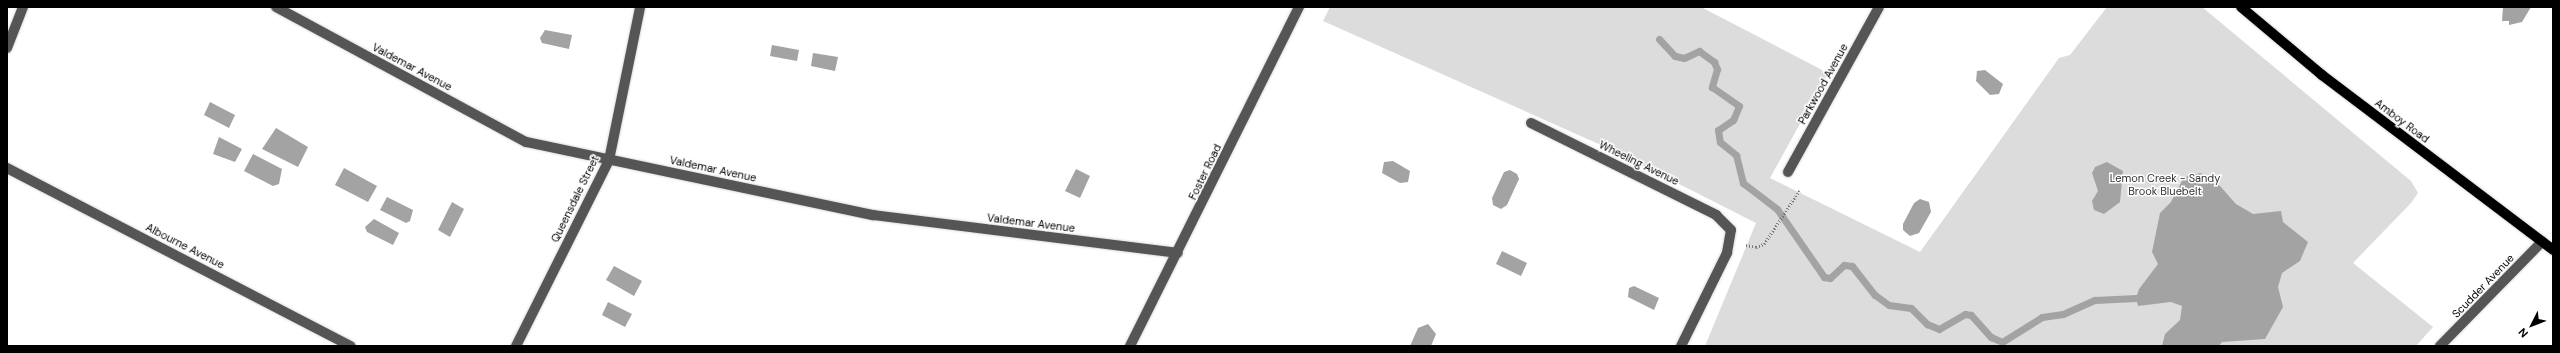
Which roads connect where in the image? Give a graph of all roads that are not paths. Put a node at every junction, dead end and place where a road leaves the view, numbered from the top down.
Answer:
1 (23, 7) edge
2 (276, 7) edge
3 (640, 7) edge
4 (1299, 7) edge
5 (1879, 7) edge
6 (2241, 7) edge
7 (7, 48) edge
8 (1531, 123) dead end
9 (609, 160) junction
10 (7, 168) edge
11 (1788, 172) dead end
12 (2542, 242) junction
13 (2553, 250) edge
14 (1178, 253) junction
15 (351, 346) edge
16 (516, 346) edge
17 (1130, 346) edge
18 (1681, 346) edge
19 (2440, 346) edge

1 - 7 street
2 - 9 street, Valdemar Avenue
3 - 9 street, Queensdale Street
4 - 14 street, Foster Road
5 - 11 street, Parkwood Avenue
6 - 12 main road, Amboy Road
8 - 18 street, Wheeling Avenue
9 - 14 street, Valdemar Avenue
9 - 16 street, Queensdale Street
10 - 15 street, Albourne Avenue
12 - 13 main road, Amboy Road
12 - 19 street, Scudder Avenue
14 - 17 street, Foster Road

